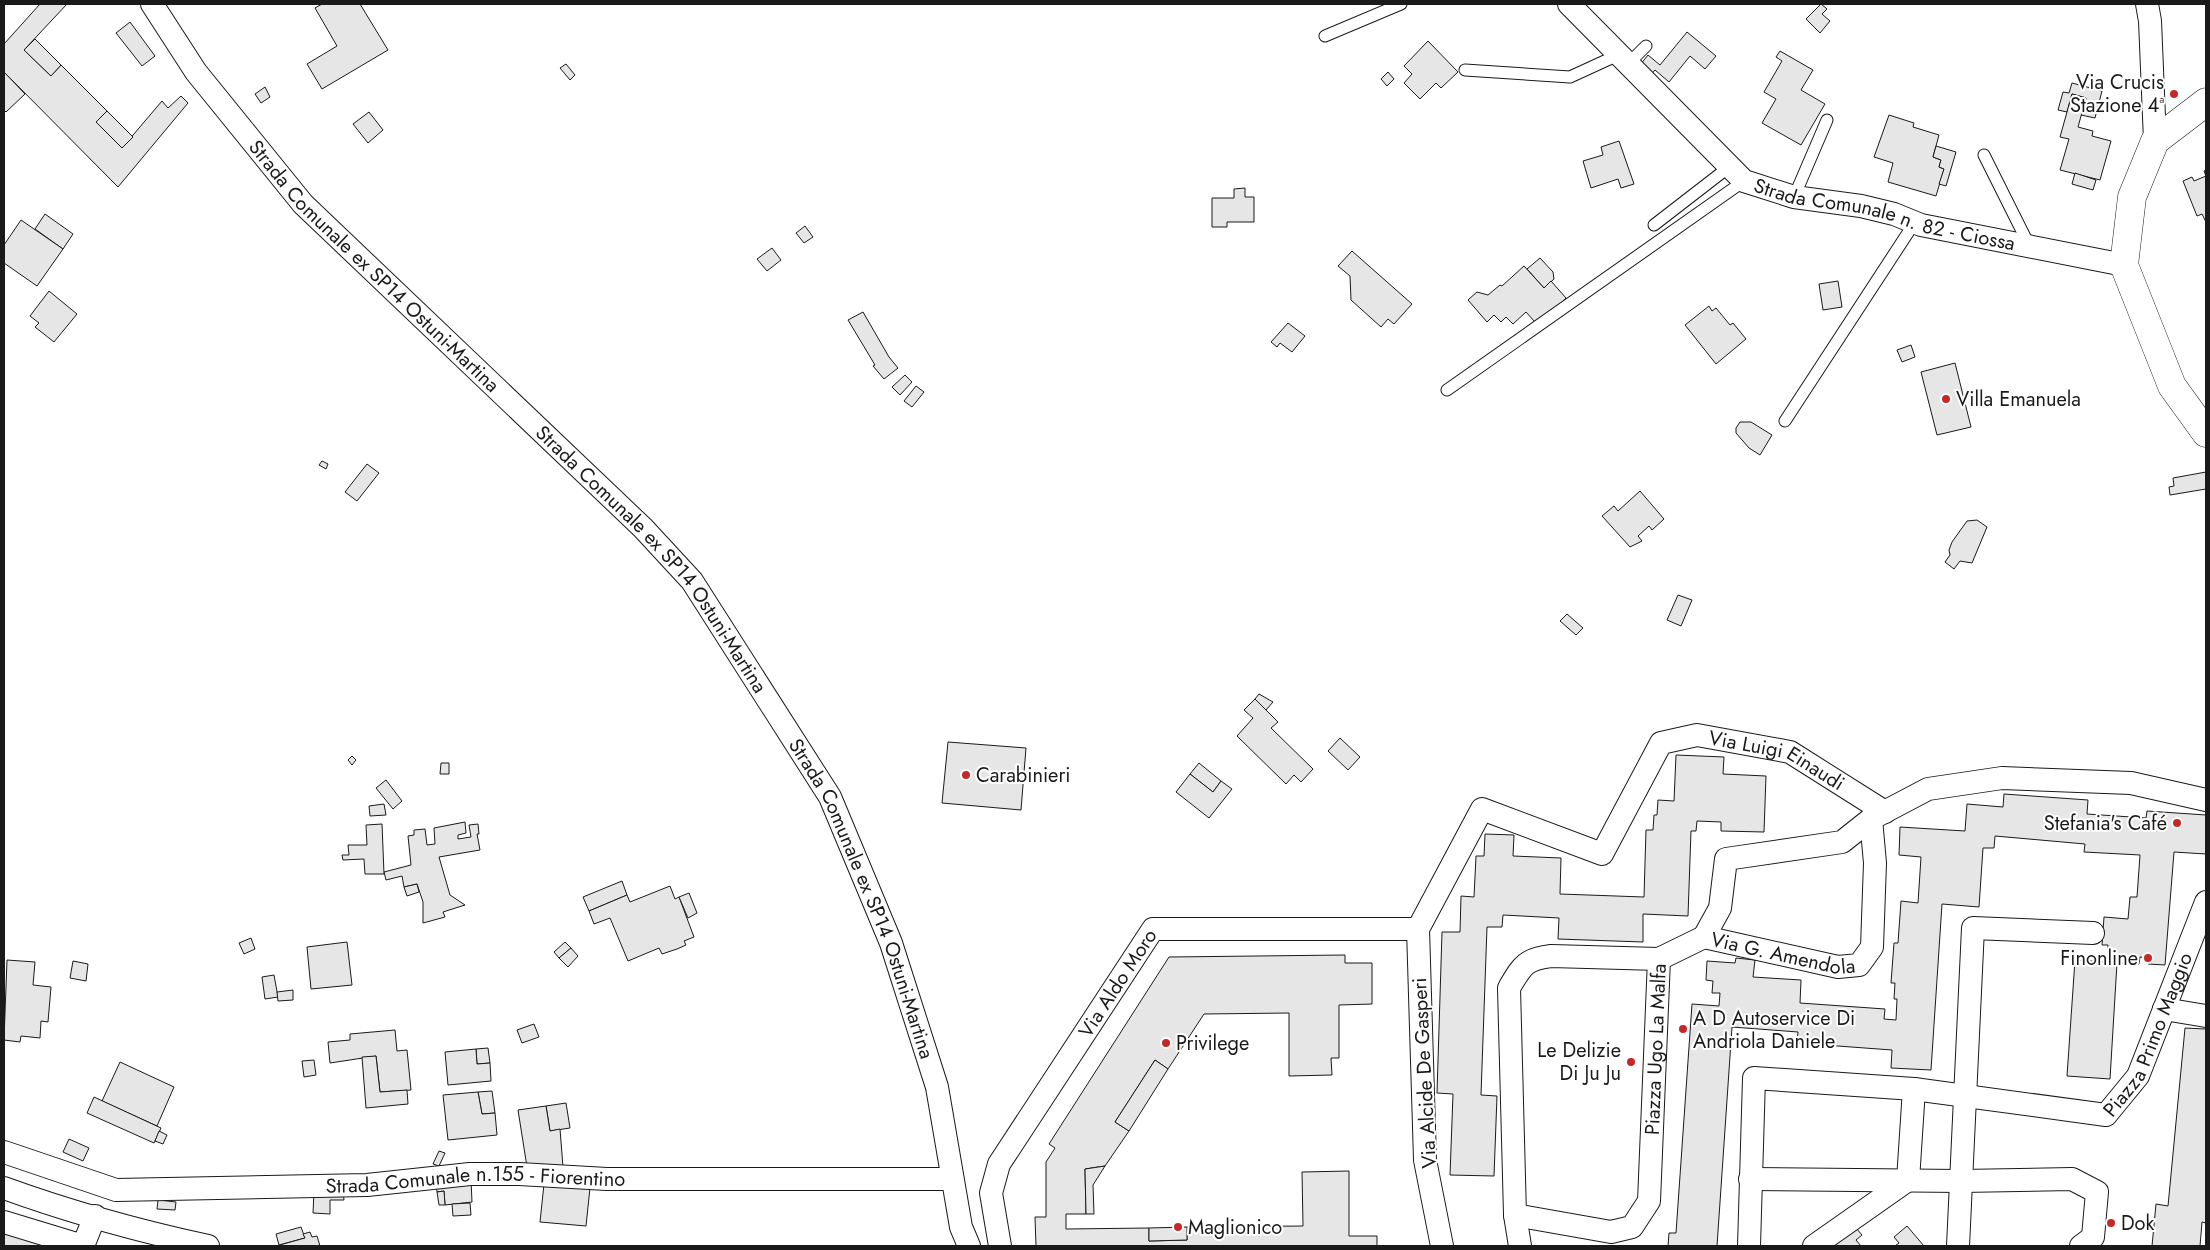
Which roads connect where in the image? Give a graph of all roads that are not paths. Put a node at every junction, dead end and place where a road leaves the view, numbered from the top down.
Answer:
1 (152, 4) edge
2 (1401, 4) edge
3 (1568, 4) edge
4 (2147, 4) edge
5 (1325, 36) dead end
6 (1646, 46) dead end
7 (1623, 60) junction
8 (1464, 70) dead end
9 (2206, 102) edge
10 (1827, 120) dead end
11 (2154, 141) junction
12 (1984, 155) dead end
13 (1736, 174) junction
14 (1794, 197) junction
15 (1914, 222) junction
16 (1654, 225) dead end
17 (2030, 247) junction
18 (2124, 265) junction
19 (1447, 390) dead end
20 (1786, 421) dead end
21 (2206, 433) edge
22 (2206, 800) edge
23 (1878, 816) junction
24 (2206, 902) edge
25 (1418, 929) junction
26 (2093, 933) dead end
27 (1704, 937) junction
28 (1659, 958) junction
29 (2164, 1008) junction
30 (2206, 1016) edge
31 (1914, 1089) junction
32 (1964, 1097) junction
33 (4, 1152) edge
34 (952, 1178) junction
35 (1750, 1179) junction
36 (1908, 1180) junction
37 (1961, 1181) junction
38 (4, 1188) edge
39 (94, 1216) junction
40 (1515, 1216) junction
41 (4, 1222) edge
42 (963, 1240) edge
43 (170, 1241) edge
44 (208, 1246) edge
45 (1000, 1246) edge
46 (1442, 1246) edge
47 (1520, 1246) edge
48 (1749, 1246) edge
49 (1814, 1246) edge
50 (1958, 1246) edge
51 (2081, 1246) edge

1 - 34 street, Strada Comunale ex SP14 Ostuni-Martina
2 - 5 lane
3 - 7 street, Strada Comunale n. 82 - Ciossa
4 - 11 street
6 - 7 lane
7 - 8 lane
7 - 13 street, Strada Comunale n. 82 - Ciossa
9 - 11 main road
10 - 14 lane
11 - 18 main road
12 - 17 lane
13 - 14 street, Strada Comunale n. 82 - Ciossa
13 - 16 lane
13 - 19 lane
14 - 15 street, Strada Comunale n. 82 - Ciossa
15 - 17 street, Strada Comunale n. 82 - Ciossa
15 - 20 lane
17 - 18 street, Strada Comunale n. 82 - Ciossa
18 - 21 main road
22 - 23 street, Via G. Amendola
23 - 25 street, Via Luigi Einaudi
23 - 27 street, Via G. Amendola
23 - 27 street, Via G. Amendola
24 - 29 street, Piazza Primo Maggio
25 - 45 street, Via Aldo Moro
25 - 46 street, Via Alcide De Gasperi
26 - 32 street
27 - 28 street
28 - 40 street, Piazza Ugo La Malfa
28 - 40 street, Piazza Ugo La Malfa
29 - 30 street
29 - 32 street, Piazza Primo Maggio
31 - 32 street, Piazza Primo Maggio
31 - 35 street, Piazza Primo Maggio
31 - 36 street
32 - 37 street
33 - 34 street, Strada Comunale n.155 - Fiorentino
34 - 42 street, Strada Comunale ex SP14 Ostuni-Martina
35 - 36 street
35 - 48 street, Piazza Primo Maggio
36 - 37 street
36 - 49 street
37 - 50 street
37 - 51 street
38 - 39 street
39 - 41 street
39 - 43 street
40 - 47 street, Piazza Ugo La Malfa
43 - 44 street

